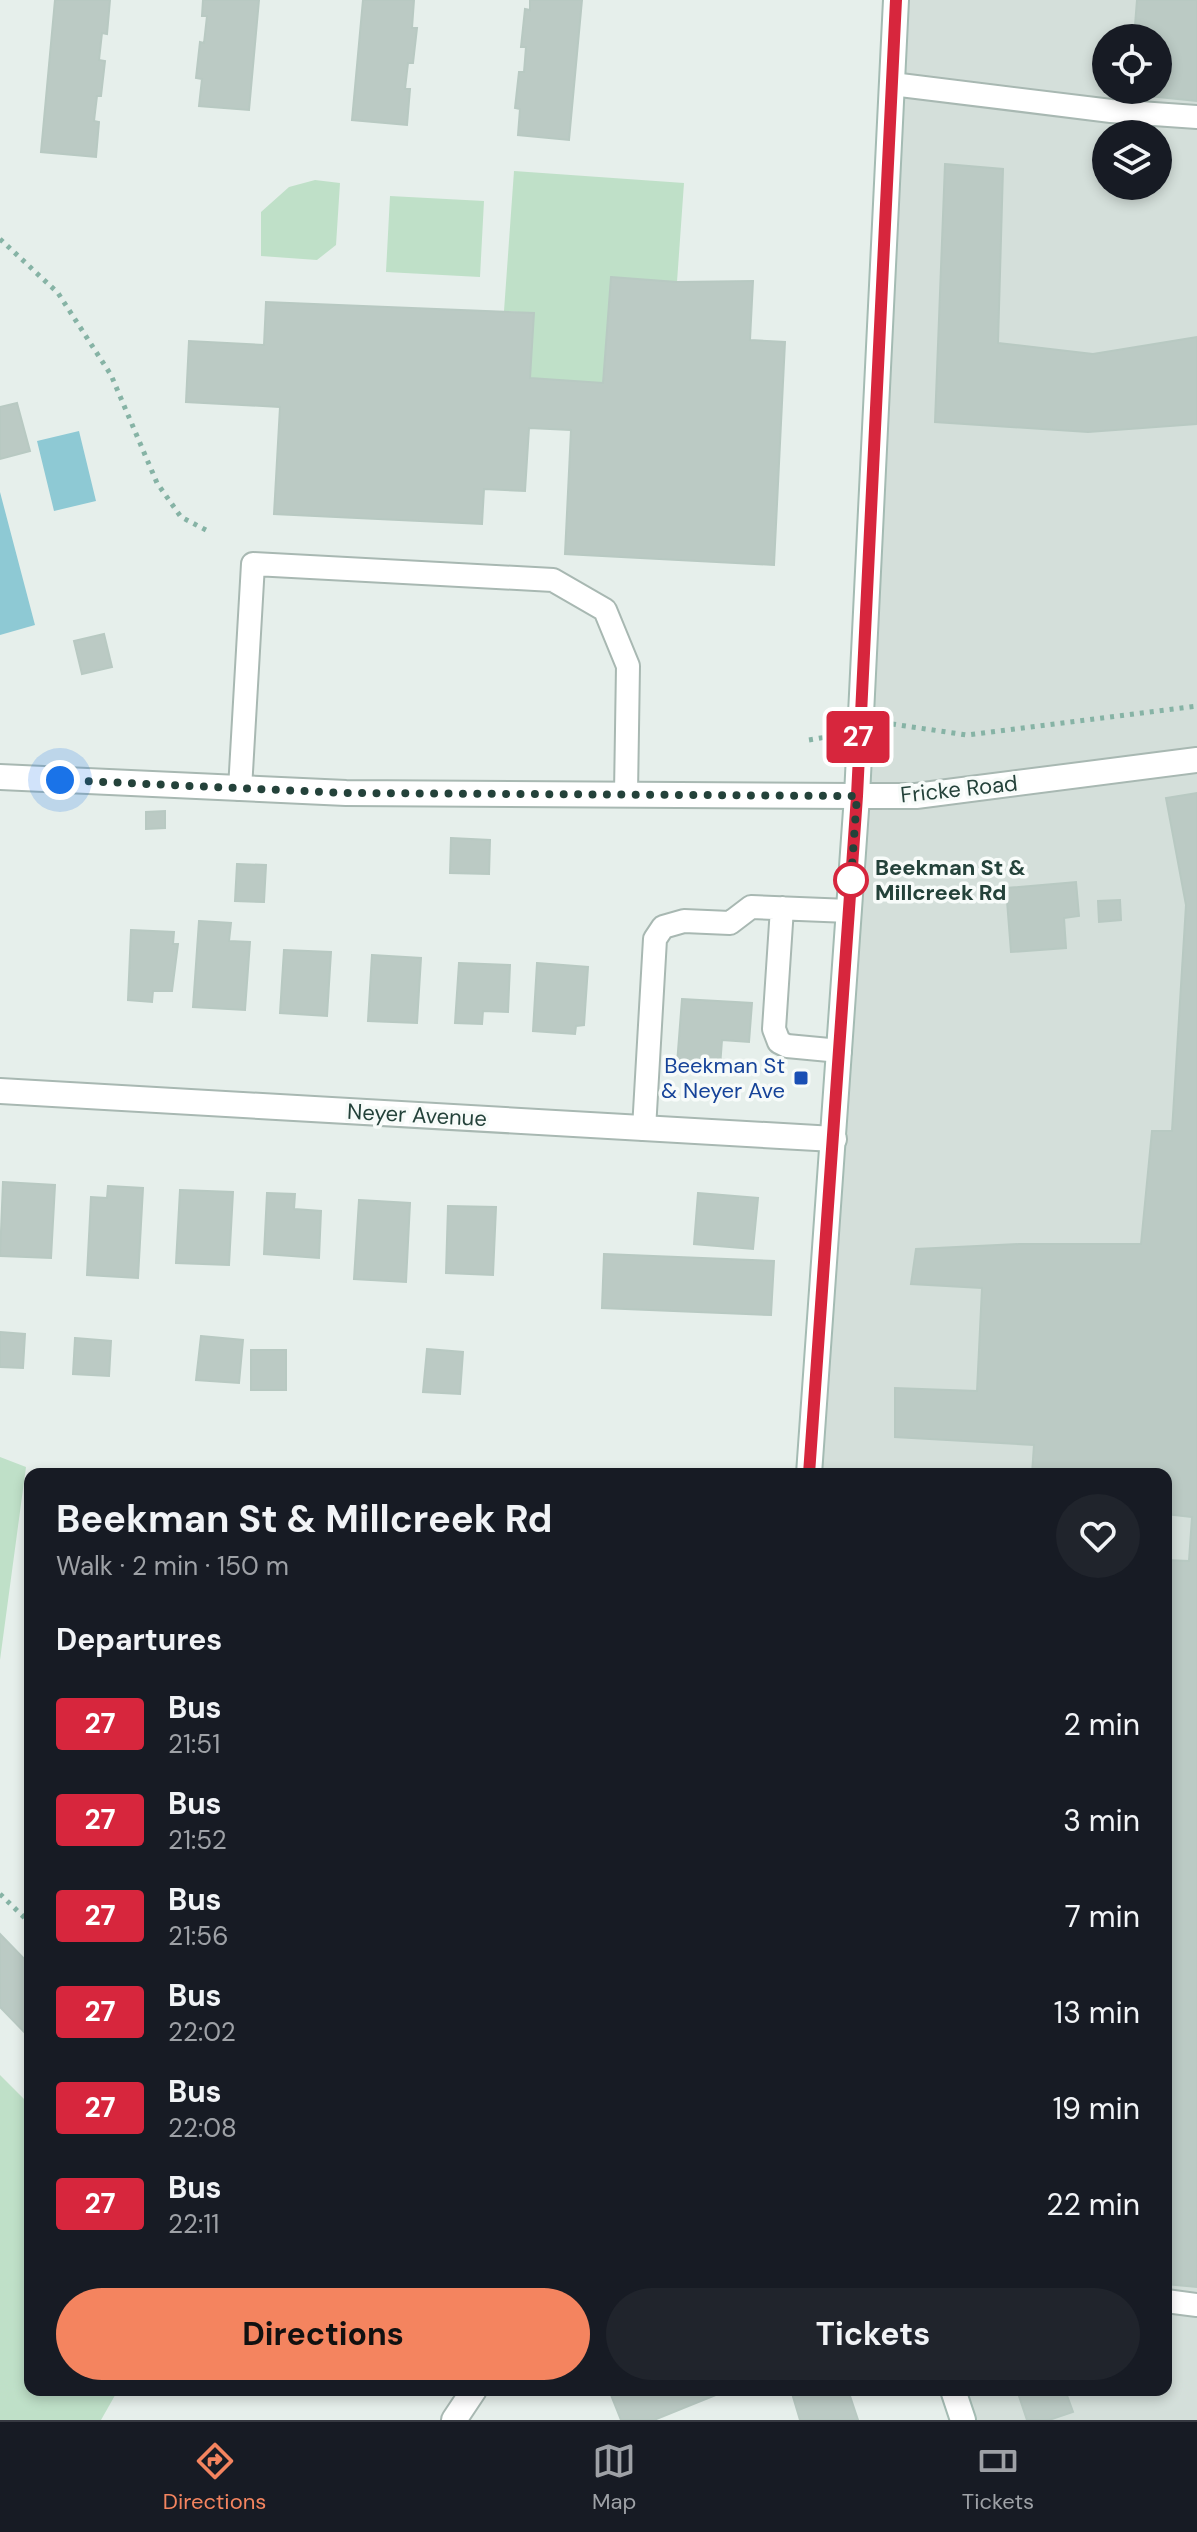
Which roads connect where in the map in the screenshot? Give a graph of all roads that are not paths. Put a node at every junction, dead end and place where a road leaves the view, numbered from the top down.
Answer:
1 (896, 0) edge
2 (892, 84) junction
3 (1197, 117) edge
4 (1197, 760) edge
5 (0, 777) edge
6 (240, 789) junction
7 (626, 793) junction
8 (857, 796) junction
9 (782, 908) junction
10 (849, 911) junction
11 (840, 1051) junction
12 (0, 1091) edge
13 (644, 1129) junction
14 (834, 1139) junction
15 (809, 1468) edge
16 (1172, 2302) edge
17 (1197, 2305) edge
18 (470, 2396) edge
19 (955, 2396) edge
20 (454, 2420) edge
21 (963, 2420) edge

1 - 2 street
2 - 3 lane
2 - 8 street
4 - 8 street, Fricke Road
5 - 6 street, Fricke Road
6 - 7 street, Fricke Road
6 - 7 lane
7 - 8 street, Fricke Road
8 - 10 street
9 - 10 lane
9 - 11 lane
9 - 13 lane
10 - 11 street
11 - 14 street
12 - 13 street, Neyer Avenue
13 - 14 street, Neyer Avenue
14 - 15 street
16 - 17 lane
18 - 20 street
19 - 21 street

